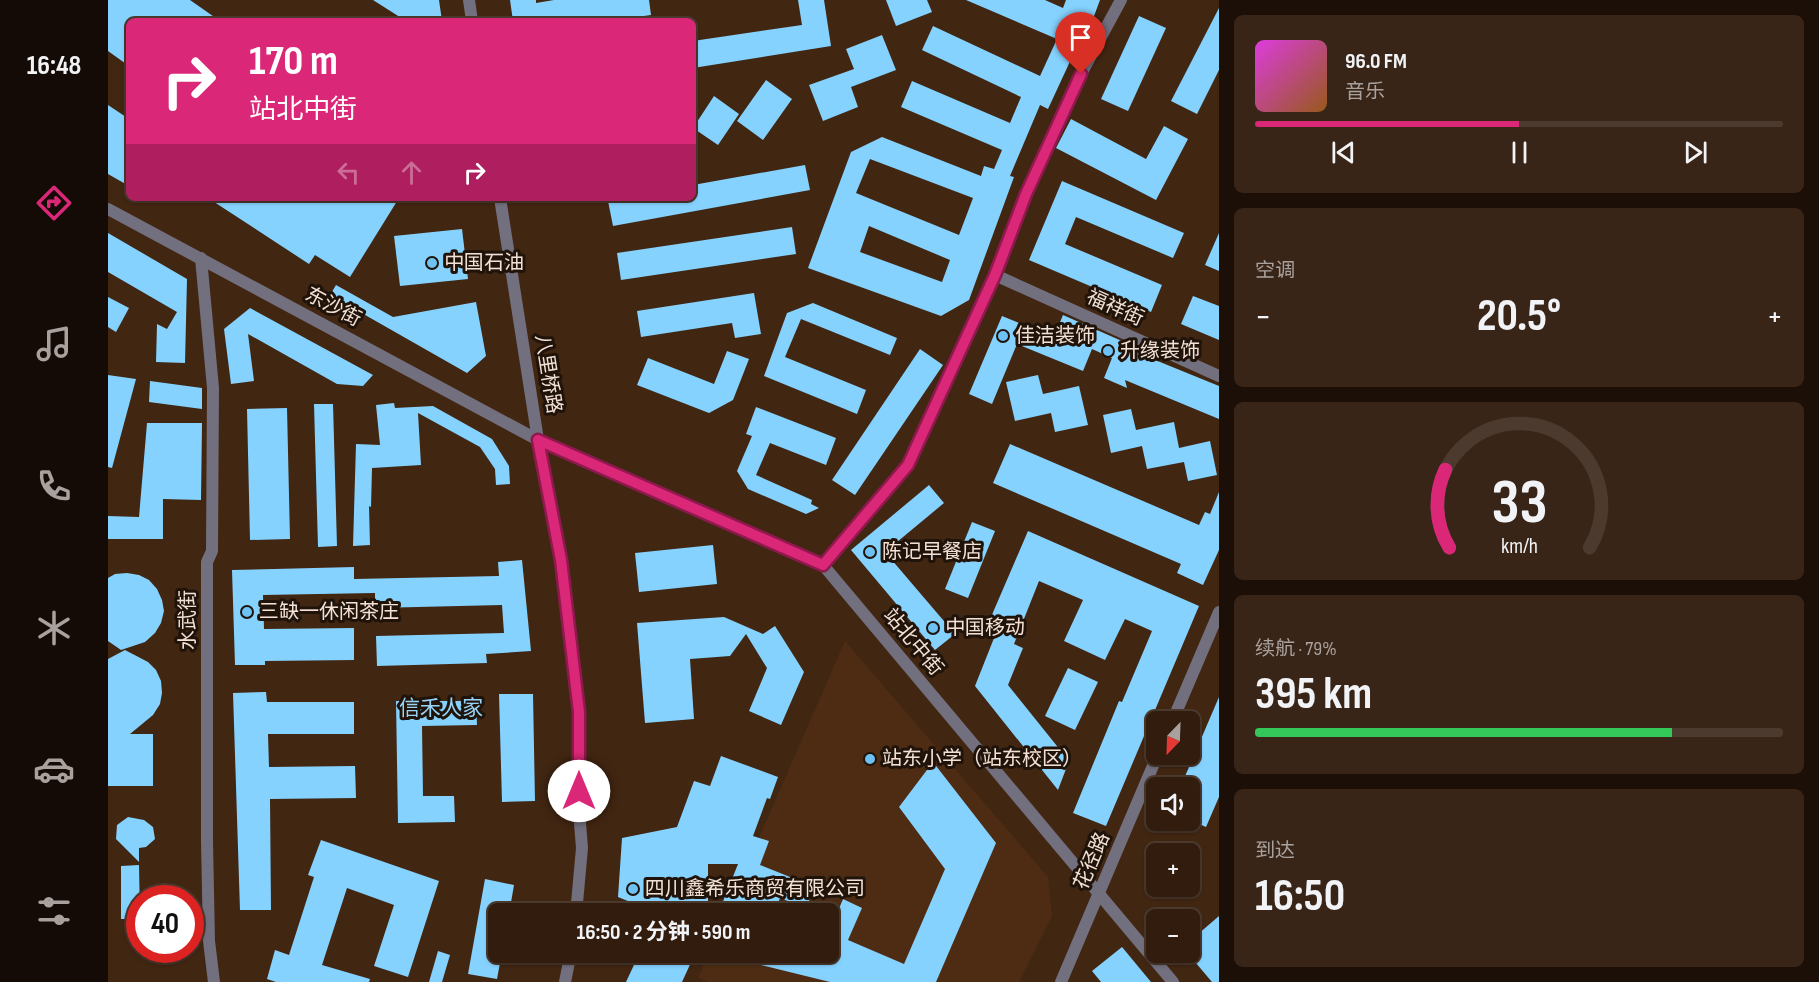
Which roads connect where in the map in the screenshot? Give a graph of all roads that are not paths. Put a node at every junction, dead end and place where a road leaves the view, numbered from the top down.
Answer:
1 (469, 0) edge
2 (1121, 0) edge
3 (472, 18) edge
4 (500, 201) edge
5 (108, 209) edge
6 (201, 258) junction
7 (995, 275) junction
8 (1219, 376) edge
9 (538, 440) junction
10 (823, 565) junction
11 (1219, 612) edge
12 (1177, 711) edge
13 (1153, 765) edge
14 (1099, 895) junction
15 (577, 903) edge
16 (569, 963) edge
17 (214, 982) edge
18 (565, 982) edge
19 (1060, 982) edge
20 (1173, 982) edge

1 - 3 street
2 - 7 street
4 - 9 street, 八里桥路
5 - 6 street, 东沙街
6 - 9 street, 东沙街
6 - 17 street, 水武街
7 - 8 street, 福祥街
7 - 10 street
9 - 10 street, 站北中街
9 - 15 street, 八里桥路
10 - 14 street, 站北中街
11 - 12 street
13 - 14 street, 花径路
14 - 19 street, 花径路
14 - 20 street, 站北中街
16 - 18 street

